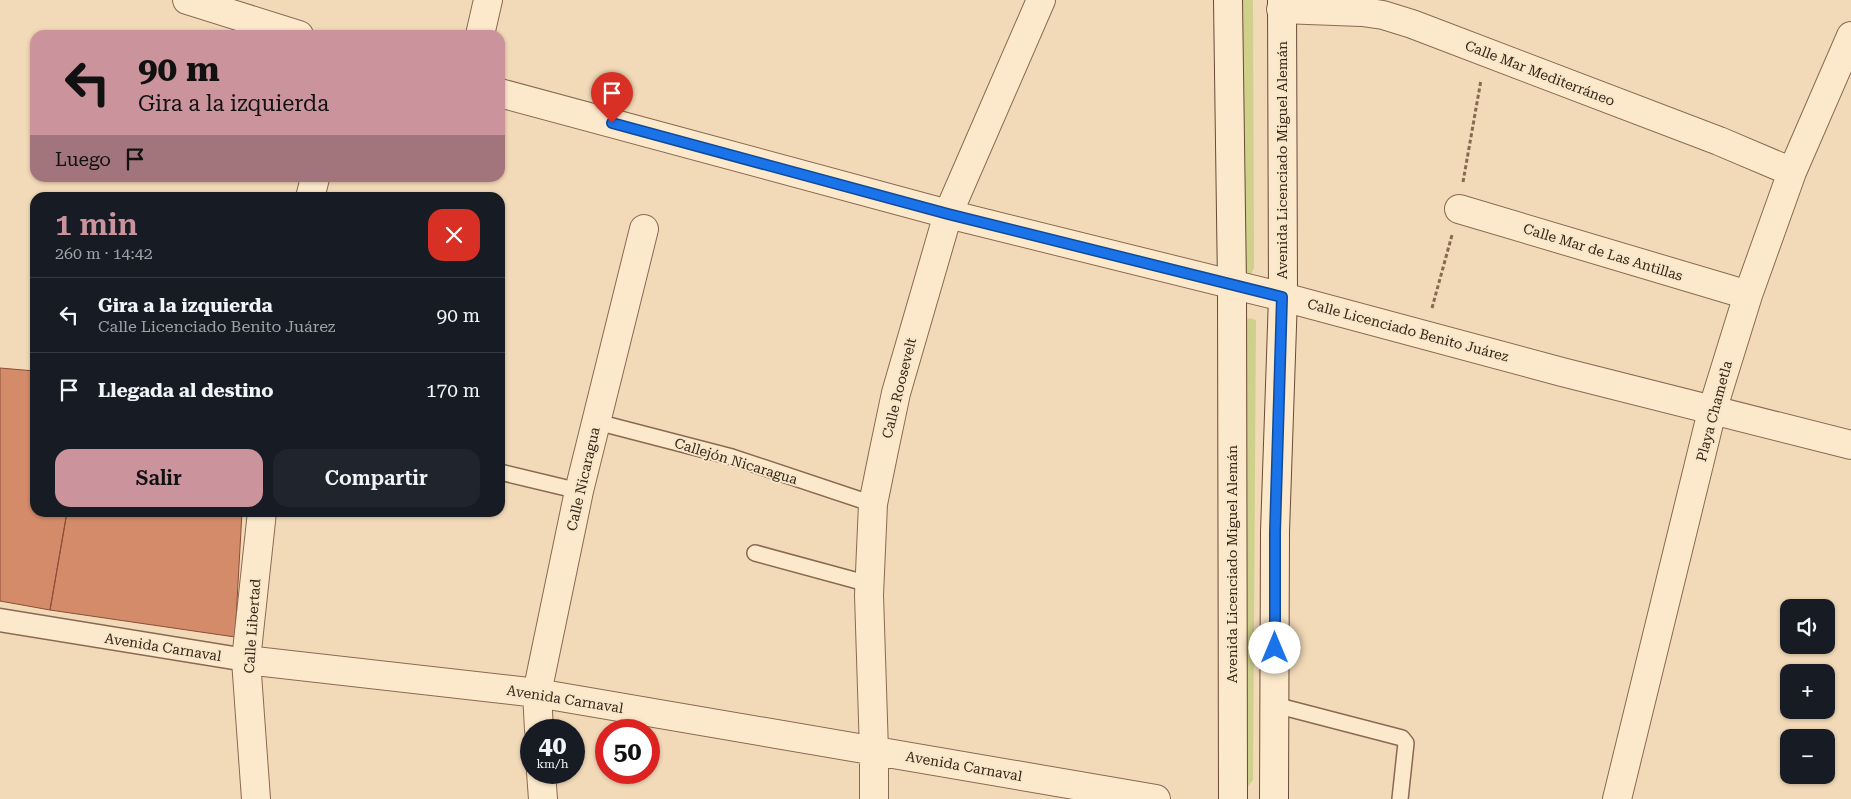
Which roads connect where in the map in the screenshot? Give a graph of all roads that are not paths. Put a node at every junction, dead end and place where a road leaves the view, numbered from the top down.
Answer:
1 (187, 0) edge
2 (488, 0) edge
3 (1041, 0) edge
4 (1228, 0) edge
5 (1282, 5) edge
6 (283, 30) edge
7 (481, 30) edge
8 (1851, 36) edge
9 (505, 94) edge
10 (1792, 172) junction
11 (1459, 209) dead end
12 (948, 214) junction
13 (644, 230) dead end
14 (1232, 284) junction
15 (1748, 295) junction
16 (1282, 297) junction
17 (1712, 411) junction
18 (597, 422) junction
19 (1851, 446) edge
20 (505, 473) edge
21 (579, 491) junction
22 (873, 504) junction
23 (261, 517) edge
24 (754, 553) dead end
25 (869, 584) junction
26 (0, 620) edge
27 (246, 660) junction
28 (537, 693) junction
29 (1275, 705) junction
30 (538, 719) edge
31 (874, 751) junction
32 (542, 784) edge
33 (256, 799) edge
34 (543, 799) edge
35 (874, 799) edge
36 (1156, 799) edge
37 (1233, 799) edge
38 (1274, 799) edge
39 (1400, 799) edge
40 (1616, 799) edge

1 - 6 street
2 - 7 street
3 - 12 street, Calle Roosevelt
4 - 14 street, Avenida Licenciado Miguel Alemán
5 - 10 street, Calle Mar Mediterráneo
5 - 16 street, Avenida Licenciado Miguel Alemán
8 - 10 street, Playa Chametla
9 - 12 street, Calle Licenciado Benito Juárez
10 - 15 street, Playa Chametla
11 - 15 street, Calle Mar de Las Antillas
12 - 14 street, Calle Licenciado Benito Juárez
12 - 22 street, Calle Roosevelt
13 - 18 street, Calle Nicaragua
14 - 16 street, Calle Licenciado Benito Juárez
14 - 37 street, Avenida Licenciado Miguel Alemán
15 - 17 street, Playa Chametla
16 - 17 street, Calle Licenciado Benito Juárez
16 - 29 street, Avenida Licenciado Miguel Alemán
17 - 19 street, Calle Licenciado Benito Juárez
17 - 40 street, Playa Chametla
18 - 21 street, Calle Nicaragua
18 - 22 lane, Callejón Nicaragua
20 - 21 lane
21 - 28 street, Calle Nicaragua
22 - 25 street, Calle Roosevelt
23 - 27 street, Calle Libertad
24 - 25 lane
25 - 31 street, Calle Roosevelt
26 - 27 street, Avenida Carnaval
27 - 28 street, Avenida Carnaval
27 - 33 street, Calle Libertad
28 - 30 street, Calle Nicaragua
28 - 31 street, Avenida Carnaval
29 - 38 street, Avenida Licenciado Miguel Alemán
29 - 39 lane
31 - 35 street, Calle Roosevelt
31 - 36 street, Avenida Carnaval
32 - 34 street

